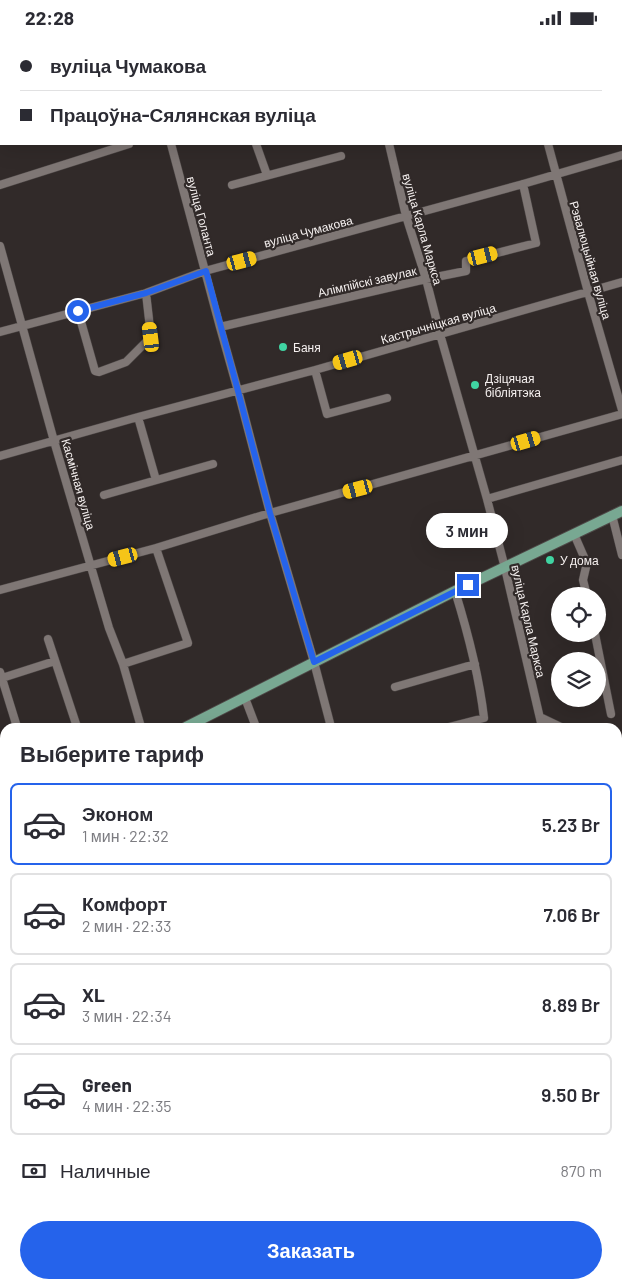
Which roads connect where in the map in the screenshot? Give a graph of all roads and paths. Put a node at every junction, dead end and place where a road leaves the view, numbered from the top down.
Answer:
1 (126, 145) edge
2 (171, 145) edge
3 (256, 145) edge
4 (389, 145) edge
5 (548, 145) edge
6 (622, 155) edge
7 (340, 156) dead end
8 (555, 174) junction
9 (267, 175) junction
10 (523, 184) junction
11 (0, 185) edge
12 (232, 185) dead end
13 (406, 216) junction
14 (0, 246) edge
15 (206, 271) junction
16 (426, 279) junction
17 (622, 282) edge
18 (588, 292) junction
19 (146, 293) junction
20 (78, 311) junction
21 (22, 325) junction
22 (220, 327) junction
23 (0, 331) edge
24 (440, 334) junction
25 (315, 370) junction
26 (238, 391) junction
27 (388, 399) dead end
28 (622, 412) edge
29 (138, 417) junction
30 (54, 441) junction
31 (0, 456) edge
32 (475, 456) junction
33 (622, 460) edge
34 (213, 465) dead end
35 (156, 480) junction
36 (104, 495) dead end
37 (488, 499) junction
38 (622, 511) edge
39 (270, 513) junction
40 (612, 515) junction
41 (574, 534) junction
42 (156, 548) junction
43 (622, 555) edge
44 (91, 566) junction
45 (505, 568) junction
46 (585, 587) edge
47 (0, 591) edge
48 (456, 591) junction
49 (48, 639) dead end
50 (597, 642) edge
51 (55, 661) junction
52 (314, 662) junction
53 (122, 664) junction
54 (475, 664) junction
55 (1, 675) edge
56 (395, 687) dead end
57 (245, 698) junction
58 (611, 713) dead end
59 (540, 717) junction
60 (16, 723) edge
61 (76, 723) edge
62 (140, 723) edge
63 (194, 723) edge
64 (254, 723) edge
65 (330, 723) edge
66 (465, 723) edge
67 (541, 723) edge
68 (553, 723) edge

1 - 11 street
2 - 15 street, вуліца Голанта
3 - 9 street
4 - 13 street, вуліца Карла Маркса
5 - 8 street, Рэвалюцыйная вуліца
6 - 8 street, вуліца Чумакова
7 - 9 street
8 - 10 street, вуліца Чумакова
8 - 18 street, Рэвалюцыйная вуліца
9 - 12 street
10 - 13 street, вуліца Чумакова
10 - 16 street, Алімпійскі завулак
13 - 15 street, вуліца Чумакова
13 - 16 street, вуліца Карла Маркса
14 - 21 street, Касмічная вуліца
15 - 19 street, вуліца Чумакова
15 - 22 street, вуліца Голанта
16 - 22 street, Алімпійскі завулак
16 - 24 street, вуліца Карла Маркса
17 - 18 street, Кастрычніцкая вуліца
18 - 24 street, Кастрычніцкая вуліца
18 - 28 street, Рэвалюцыйная вуліца
19 - 20 street, вуліца Чумакова
19 - 20 street
20 - 21 street, вуліца Чумакова
21 - 23 street, вуліца Чумакова
21 - 30 street, Касмічная вуліца
22 - 26 street, вуліца Голанта
24 - 25 street, Кастрычніцкая вуліца
24 - 32 street, вуліца Карла Маркса
25 - 26 street, Кастрычніцкая вуліца
25 - 27 street
26 - 29 street, Кастрычніцкая вуліца
26 - 39 street, вуліца Голанта
28 - 32 street
29 - 30 street, Кастрычніцкая вуліца
29 - 35 street
30 - 31 street, Кастрычніцкая вуліца
30 - 44 street, Касмічная вуліца
32 - 37 street, вуліца Карла Маркса
32 - 39 street
33 - 37 street
34 - 35 street
35 - 36 street
37 - 45 street, вуліца Карла Маркса
38 - 40 main road
39 - 42 street
39 - 52 street, вуліца Голанта
40 - 41 main road
40 - 43 street
41 - 45 main road
41 - 46 street
42 - 44 street
42 - 53 street
44 - 47 street
44 - 53 street, Касмічная вуліца
45 - 48 main road
45 - 59 street, вуліца Карла Маркса
48 - 52 main road
48 - 54 street
49 - 51 street
50 - 58 street
51 - 55 street
51 - 61 street
52 - 57 main road
52 - 65 street, вуліца Голанта
53 - 62 street, Касмічная вуліца
54 - 56 street
54 - 66 street
55 - 60 street
57 - 63 main road
57 - 64 street
59 - 67 street, вуліца Карла Маркса
59 - 68 street

